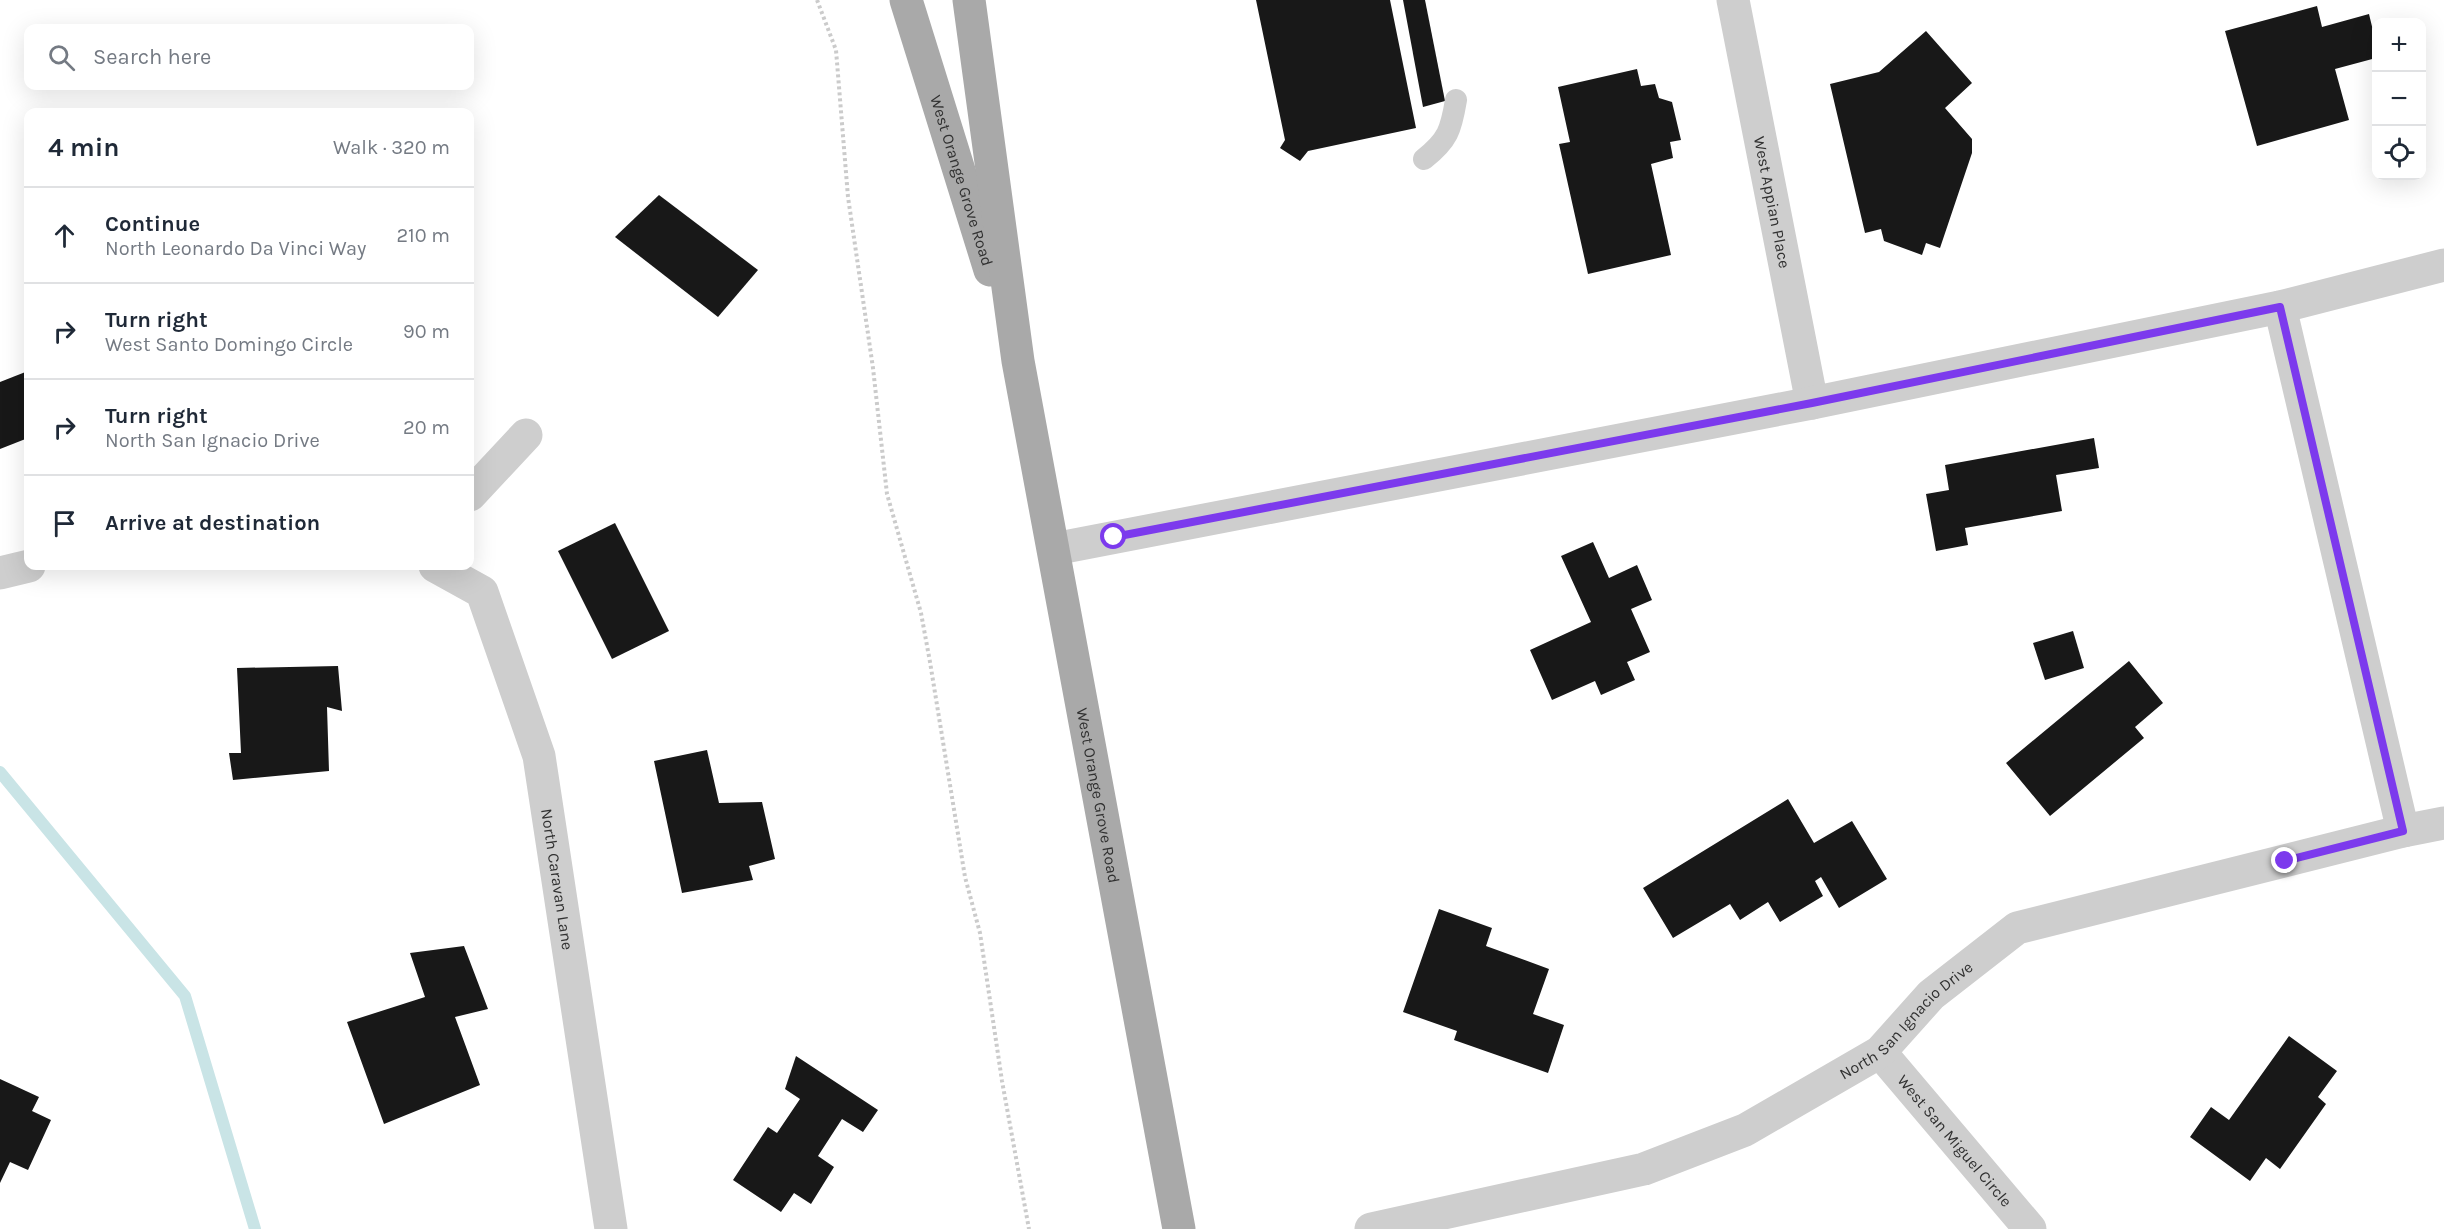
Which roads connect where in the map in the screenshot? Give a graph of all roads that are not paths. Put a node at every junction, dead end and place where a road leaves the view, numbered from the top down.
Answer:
1 (906, 0) edge
2 (969, 0) edge
3 (1733, 0) edge
4 (1456, 100) dead end
5 (1424, 159) dead end
6 (2444, 266) edge
7 (2280, 307) junction
8 (1018, 361) junction
9 (1812, 403) junction
10 (526, 435) dead end
11 (474, 491) edge
12 (1054, 549) junction
13 (24, 567) edge
14 (442, 570) edge
15 (0, 573) edge
16 (2444, 823) edge
17 (2403, 831) junction
18 (1880, 1052) junction
19 (611, 1229) edge
20 (1179, 1229) edge
21 (1371, 1229) edge
22 (2030, 1229) edge

1 - 8 main road, West Orange Grove Road
2 - 8 main road, West Orange Grove Road
3 - 9 street, West Appian Place
4 - 5 lane
6 - 7 street
7 - 9 street
7 - 17 street
8 - 12 main road, West Orange Grove Road
9 - 12 street
10 - 11 street
12 - 20 main road, West Orange Grove Road
13 - 15 street
14 - 19 street, North Caravan Lane
16 - 17 street, North San Ignacio Drive
17 - 18 street, North San Ignacio Drive
18 - 21 street, North San Ignacio Drive
18 - 22 street, West San Miguel Circle

